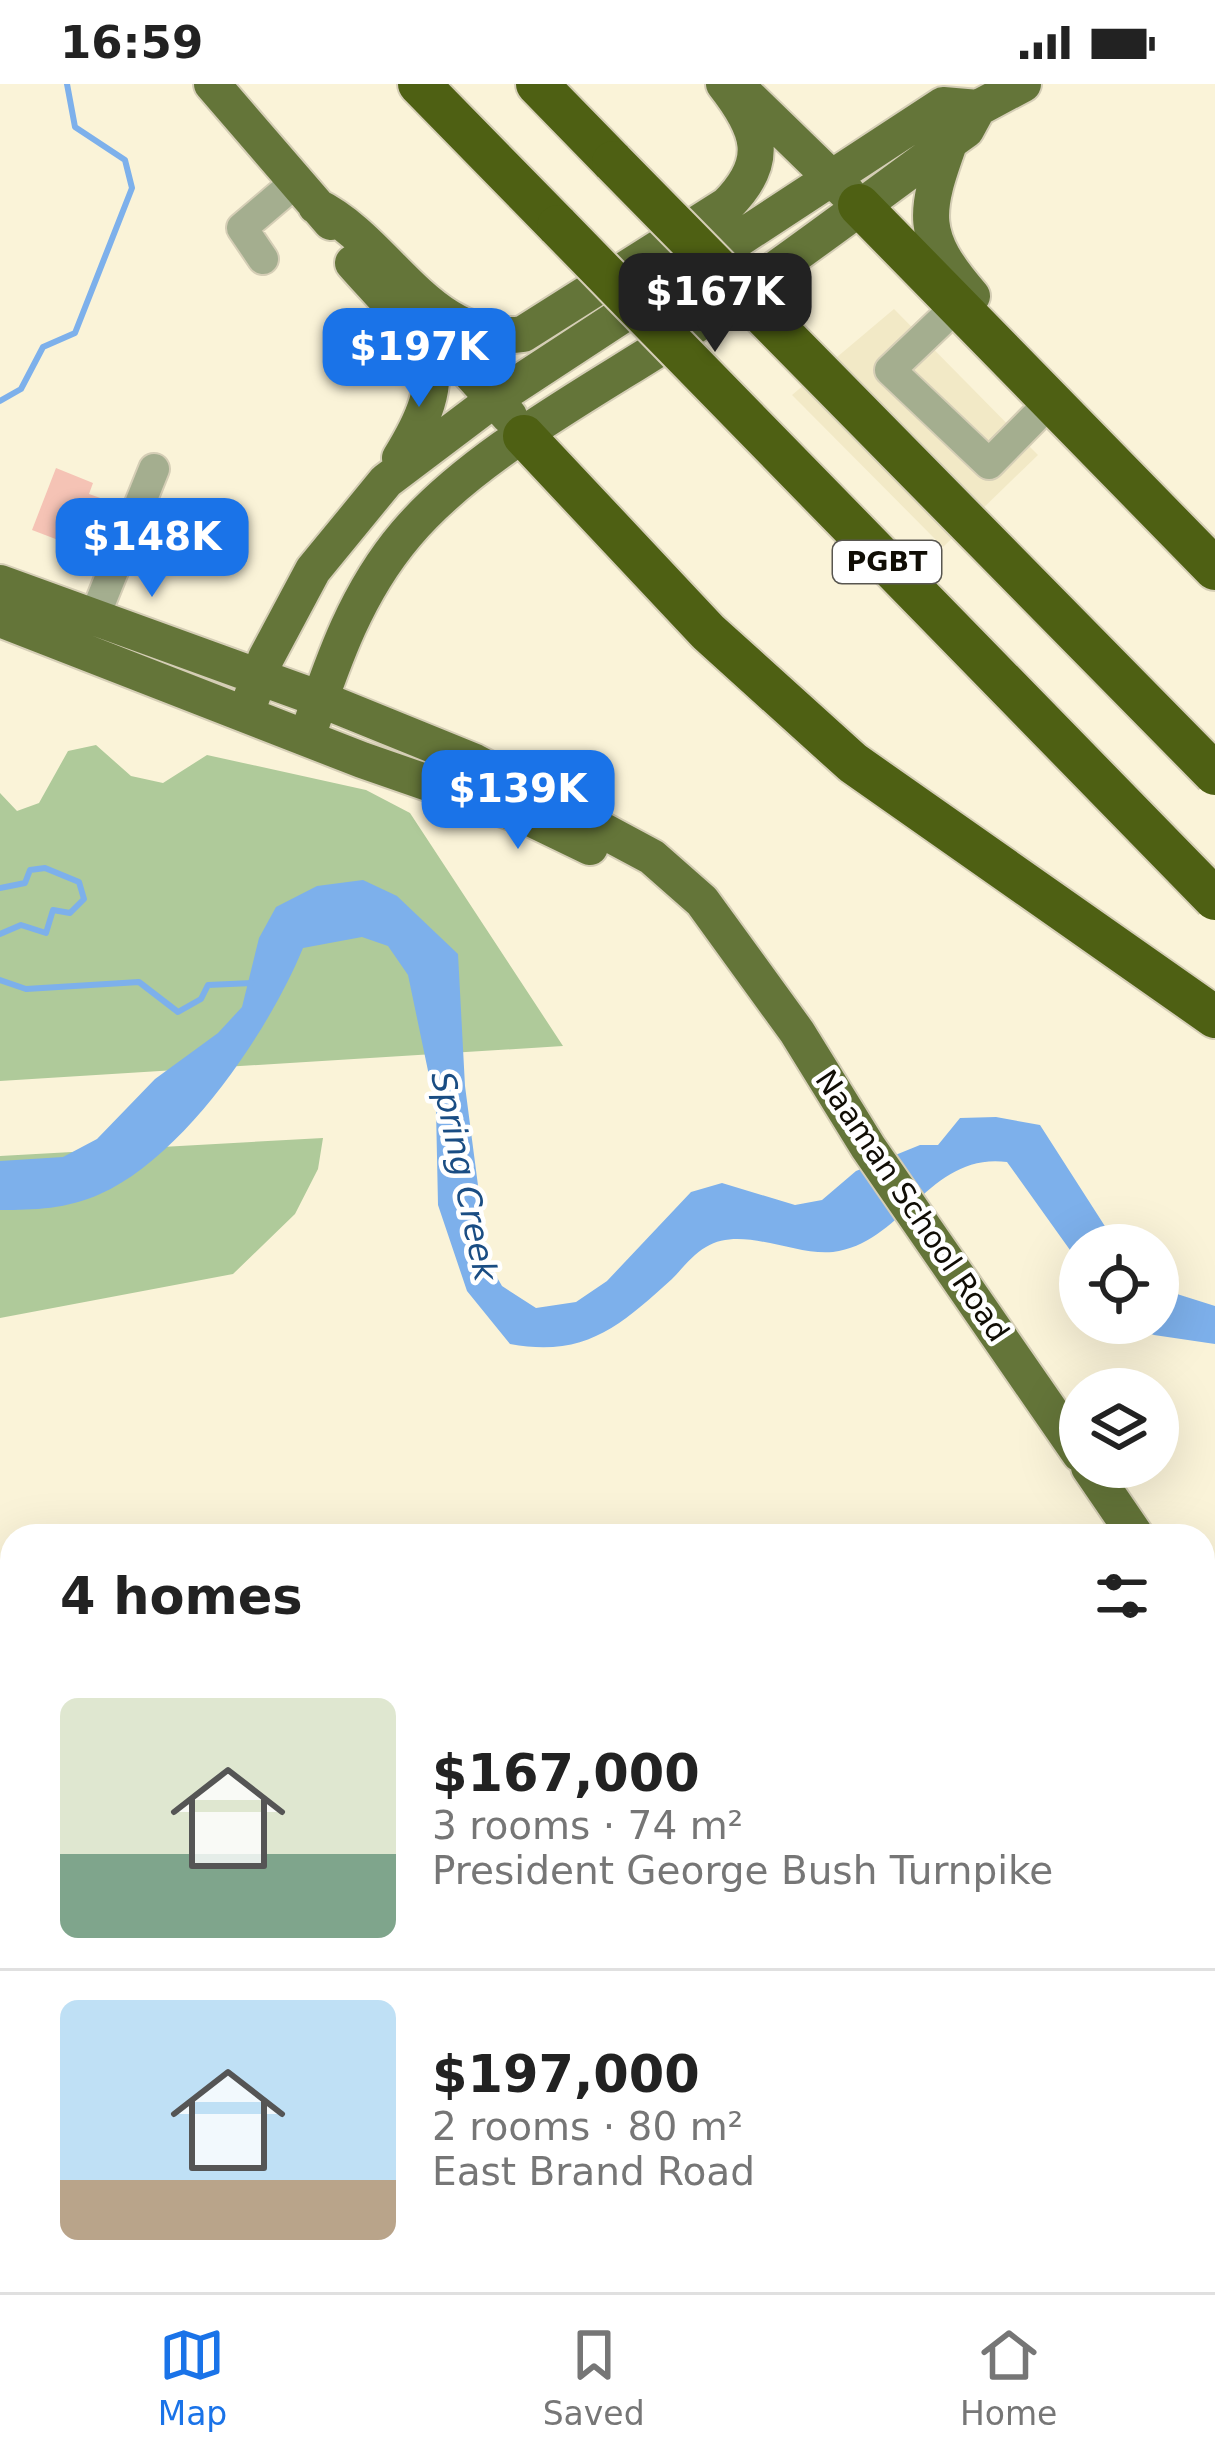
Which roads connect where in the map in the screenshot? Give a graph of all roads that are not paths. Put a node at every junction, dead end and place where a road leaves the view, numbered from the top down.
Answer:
1 (212, 84) edge
2 (419, 84) edge
3 (537, 84) edge
4 (724, 84) edge
5 (734, 84) edge
6 (1023, 84) edge
7 (978, 108) junction
8 (950, 141) junction
9 (847, 192) junction
10 (306, 194) junction
11 (262, 259) dead end
12 (958, 305) junction
13 (989, 337) junction
14 (496, 398) junction
15 (1051, 400) junction
16 (524, 436) junction
17 (154, 469) dead end
18 (386, 481) junction
19 (1215, 569) edge
20 (8, 604) edge
21 (94, 618) junction
22 (260, 677) junction
23 (320, 699) junction
24 (247, 712) junction
25 (307, 737) junction
26 (1215, 774) edge
27 (1215, 898) edge
28 (744, 958) junction
29 (1215, 1017) edge
30 (1059, 1424) edge
31 (1103, 1488) edge
32 (1128, 1524) edge

1 - 10 main road
2 - 27 highway, PGBT, bridge
3 - 26 highway, PGBT, bridge
4 - 10 main road
5 - 9 main road
6 - 7 main road
7 - 8 main road
7 - 9 main road
8 - 9 main road
8 - 13 main road
9 - 12 highway
9 - 14 main road
9 - 16 main road
10 - 11 street
10 - 14 main road
10 - 18 main road
12 - 13 highway
12 - 15 street
13 - 15 highway
14 - 16 main road
14 - 18 main road
15 - 19 highway
16 - 23 main road
16 - 29 highway
17 - 21 street
18 - 22 main road
20 - 21 main road, Naaman School Road
20 - 24 main road
21 - 22 main road, Naaman School Road
22 - 23 main road, Naaman School Road
22 - 24 main road
23 - 25 main road
23 - 28 main road, Naaman School Road
24 - 25 main road
25 - 28 main road
28 - 30 main road, Naaman School Road
31 - 32 main road

